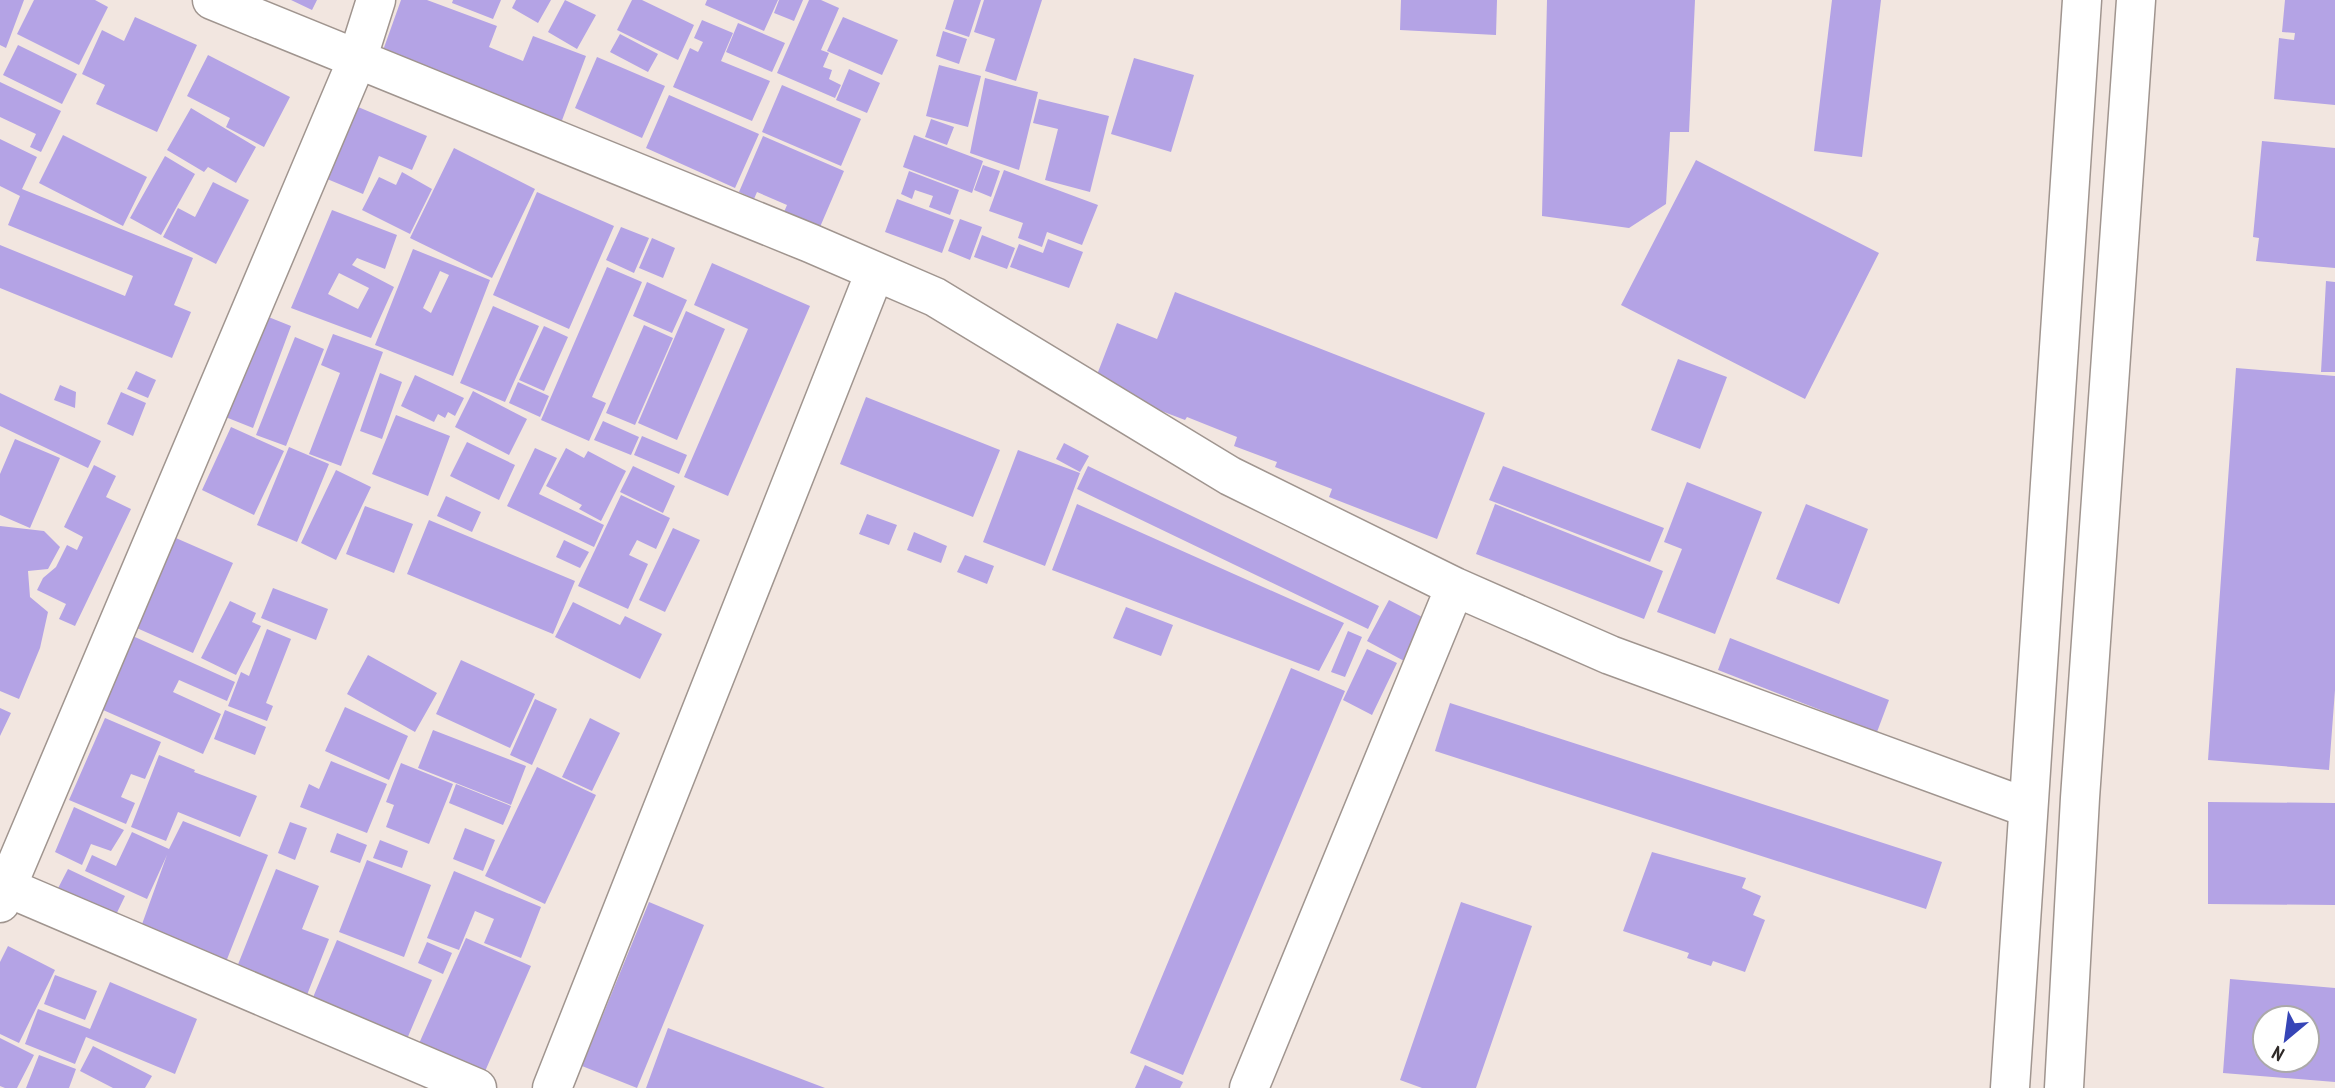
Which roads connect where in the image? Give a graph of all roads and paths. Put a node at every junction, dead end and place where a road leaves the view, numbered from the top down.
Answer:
1 (212, 0) edge
2 (376, 0) edge
3 (2082, 0) edge
4 (2136, 0) edge
5 (356, 60) junction
6 (875, 272) junction
7 (1455, 587) junction
8 (2028, 808) junction
9 (3, 895) edge
10 (477, 1088) edge
11 (552, 1088) edge
12 (1249, 1088) edge
13 (2010, 1088) edge
14 (2064, 1088) edge

1 - 5 street
2 - 5 street
3 - 8 street
4 - 14 street
5 - 6 street
5 - 9 street
6 - 7 street
6 - 11 street
7 - 8 street
7 - 12 street
8 - 13 street
9 - 10 street

